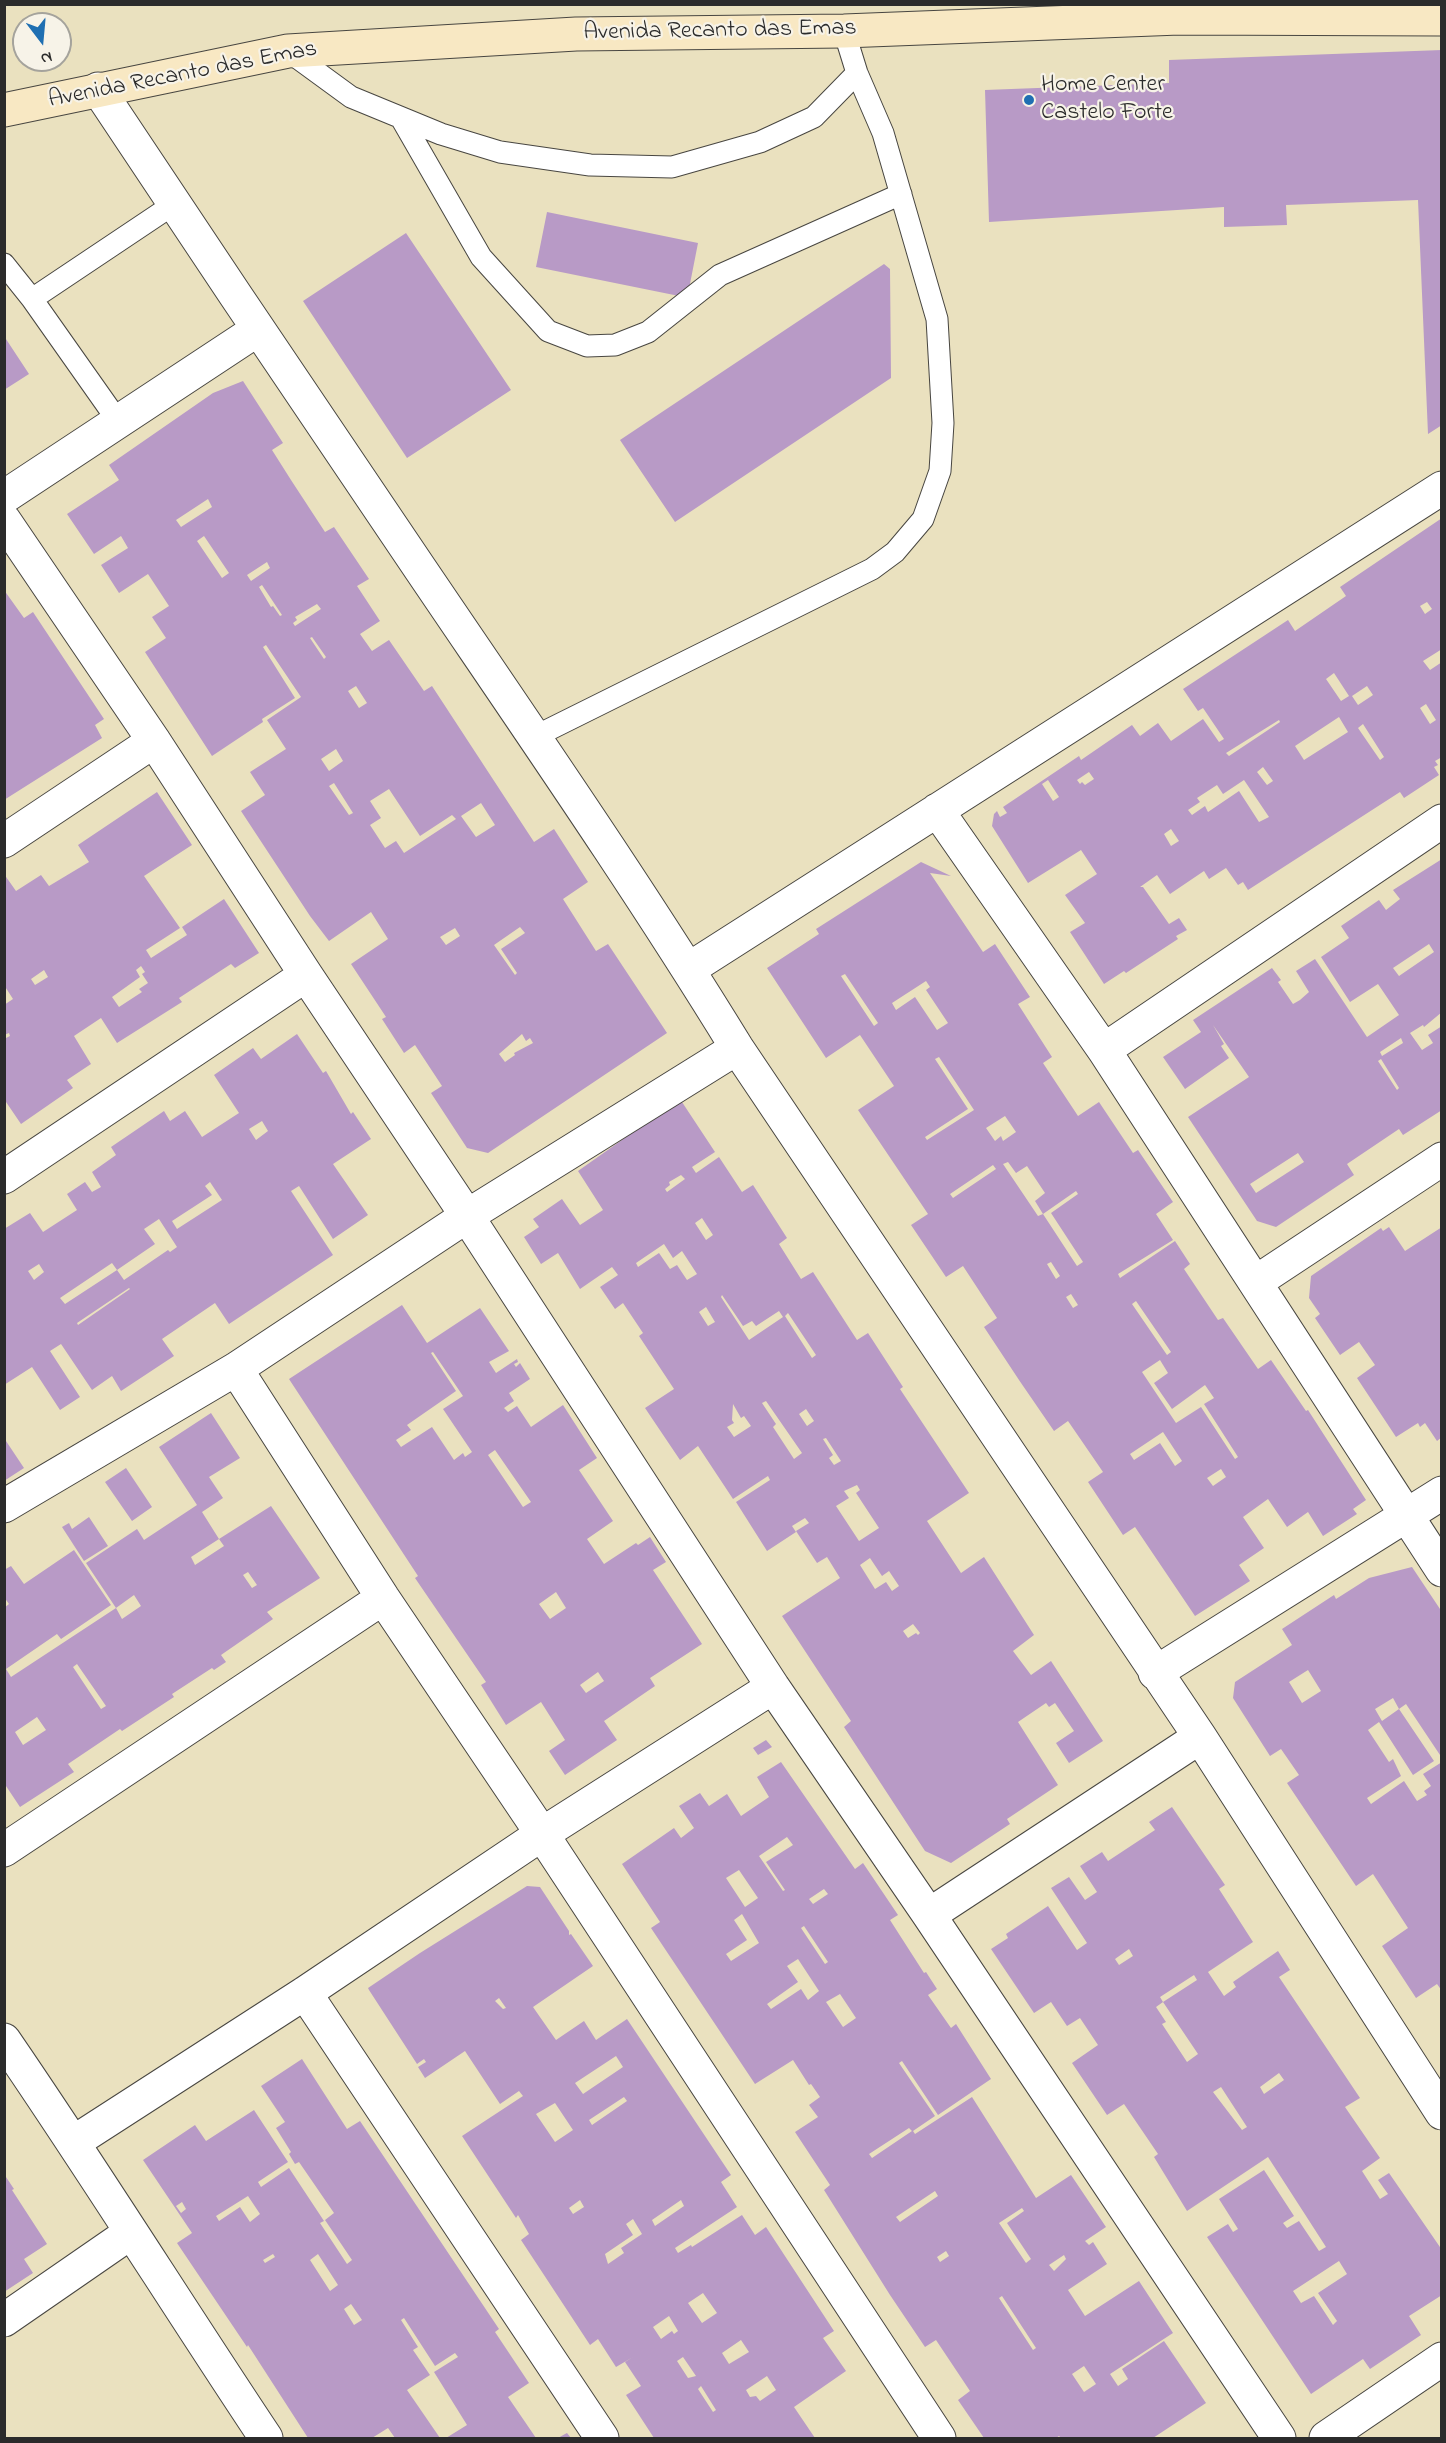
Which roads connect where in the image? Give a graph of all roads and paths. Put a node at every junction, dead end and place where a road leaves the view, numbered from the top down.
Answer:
1 (1189, 11) edge
2 (851, 18) edge
3 (1442, 19) edge
4 (288, 51) junction
5 (857, 73) junction
6 (98, 89) junction
7 (4, 110) edge
8 (401, 118) junction
9 (901, 194) junction
10 (174, 204) junction
11 (4, 264) edge
12 (32, 299) junction
13 (257, 330) junction
14 (118, 421) junction
15 (1442, 488) edge
16 (4, 497) edge
17 (4, 520) edge
18 (534, 737) junction
19 (154, 741) junction
20 (937, 810) junction
21 (1442, 821) edge
22 (4, 840) edge
23 (689, 969) junction
24 (306, 975) junction
25 (737, 1048) junction
26 (1104, 1050) junction
27 (1442, 1159) edge
28 (4, 1177) edge
29 (467, 1216) junction
30 (1256, 1282) junction
31 (236, 1369) junction
32 (1442, 1493) edge
33 (4, 1506) edge
34 (1407, 1516) junction
35 (1442, 1570) edge
36 (383, 1598) junction
37 (1155, 1672) junction
38 (773, 1687) junction
39 (1200, 1737) junction
40 (542, 1834) junction
41 (4, 1850) edge
42 (929, 1915) junction
43 (305, 1993) junction
44 (4, 2040) edge
45 (1442, 2113) edge
46 (74, 2142) junction
47 (130, 2233) junction
48 (4, 2320) edge
49 (1442, 2359) edge
50 (932, 2436) edge
51 (266, 2439) edge
52 (603, 2439) edge
53 (1279, 2439) edge
54 (1326, 2439) edge

1 - 2 main road, Avenida Recanto das Emas
1 - 3 main road, Avenida Recanto das Emas
2 - 4 main road, Avenida Recanto das Emas
2 - 5 lane
4 - 6 main road, Avenida Recanto das Emas
4 - 8 lane
5 - 8 lane
5 - 9 lane
6 - 7 main road, Avenida Recanto das Emas
6 - 10 street
8 - 9 lane
9 - 18 lane
10 - 12 lane
10 - 13 street
11 - 12 lane
12 - 14 lane
13 - 14 street
13 - 18 street
14 - 16 street
15 - 20 street
17 - 19 street
18 - 23 street
19 - 22 street
19 - 24 street
20 - 23 street
20 - 26 street
21 - 26 street
23 - 25 street
24 - 28 street
24 - 29 street
25 - 29 street
25 - 37 street
26 - 30 street
27 - 30 street
29 - 31 street
29 - 38 street
30 - 34 street
31 - 33 street
31 - 36 street
32 - 34 street
34 - 35 street
34 - 37 street
36 - 40 street
36 - 41 street
37 - 39 street
38 - 40 street
38 - 42 street
39 - 42 street
39 - 45 street
40 - 43 street
40 - 50 street
42 - 53 street
43 - 46 street
43 - 52 street
44 - 46 street
46 - 47 street
47 - 48 street
47 - 51 street
49 - 54 street

